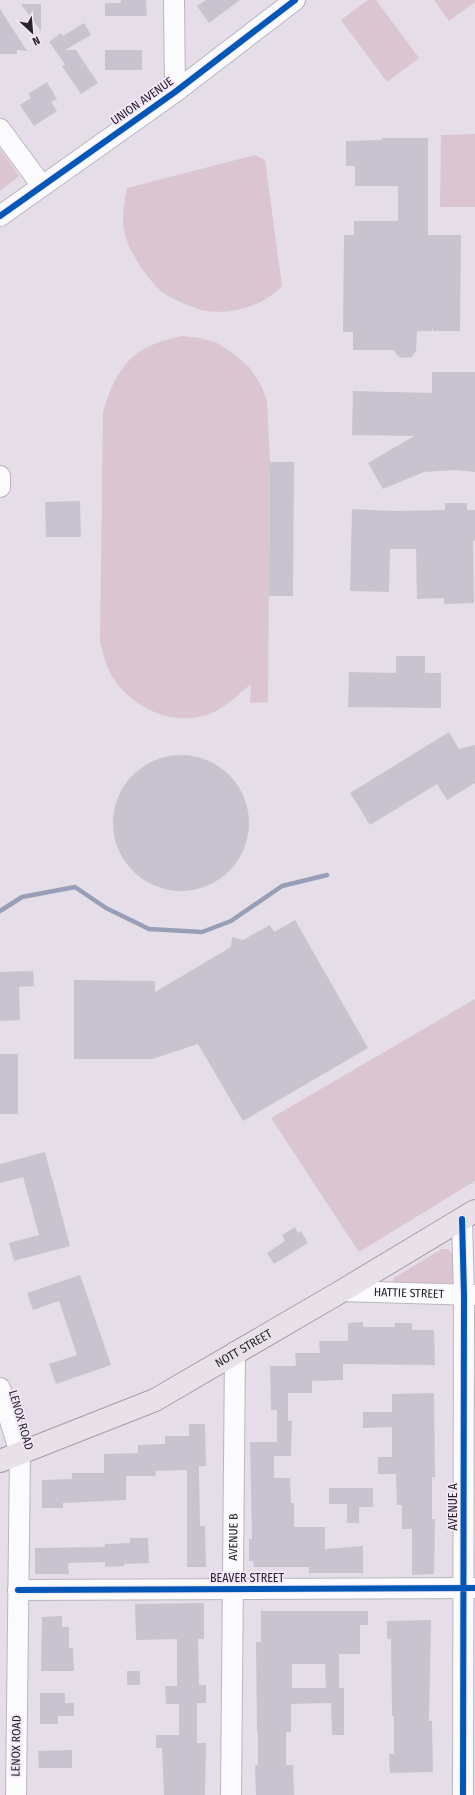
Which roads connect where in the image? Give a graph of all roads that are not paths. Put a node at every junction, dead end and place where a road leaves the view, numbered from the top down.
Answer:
1 (174, 0) edge
2 (295, 0) edge
3 (175, 92) junction
4 (0, 130) edge
5 (42, 186) junction
6 (0, 216) edge
7 (0, 476) edge
8 (0, 487) edge
9 (469, 1215) edge
10 (342, 1291) junction
11 (470, 1295) edge
12 (235, 1352) junction
13 (0, 1388) edge
14 (20, 1453) junction
15 (0, 1461) edge
16 (469, 1588) edge
17 (233, 1589) junction
18 (18, 1590) junction
19 (16, 1795) edge
20 (231, 1795) edge
21 (463, 1795) edge

1 - 3 street
2 - 3 street, UNION AVENUE
3 - 5 street, UNION AVENUE
4 - 5 street
5 - 6 street, UNION AVENUE
7 - 8 street
9 - 10 main road, NOTT STREET
9 - 11 street, AVENUE A
10 - 11 street, HATTIE STREET
10 - 12 main road, NOTT STREET
11 - 16 street, AVENUE A
12 - 14 main road, NOTT STREET
12 - 17 street, AVENUE B
13 - 14 street, LENOX ROAD
14 - 15 main road, NOTT STREET
14 - 18 street, LENOX ROAD
16 - 17 street, BEAVER STREET
16 - 21 street, AVENUE A
17 - 18 street, BEAVER STREET
17 - 20 street, AVENUE B
18 - 19 street, LENOX ROAD

